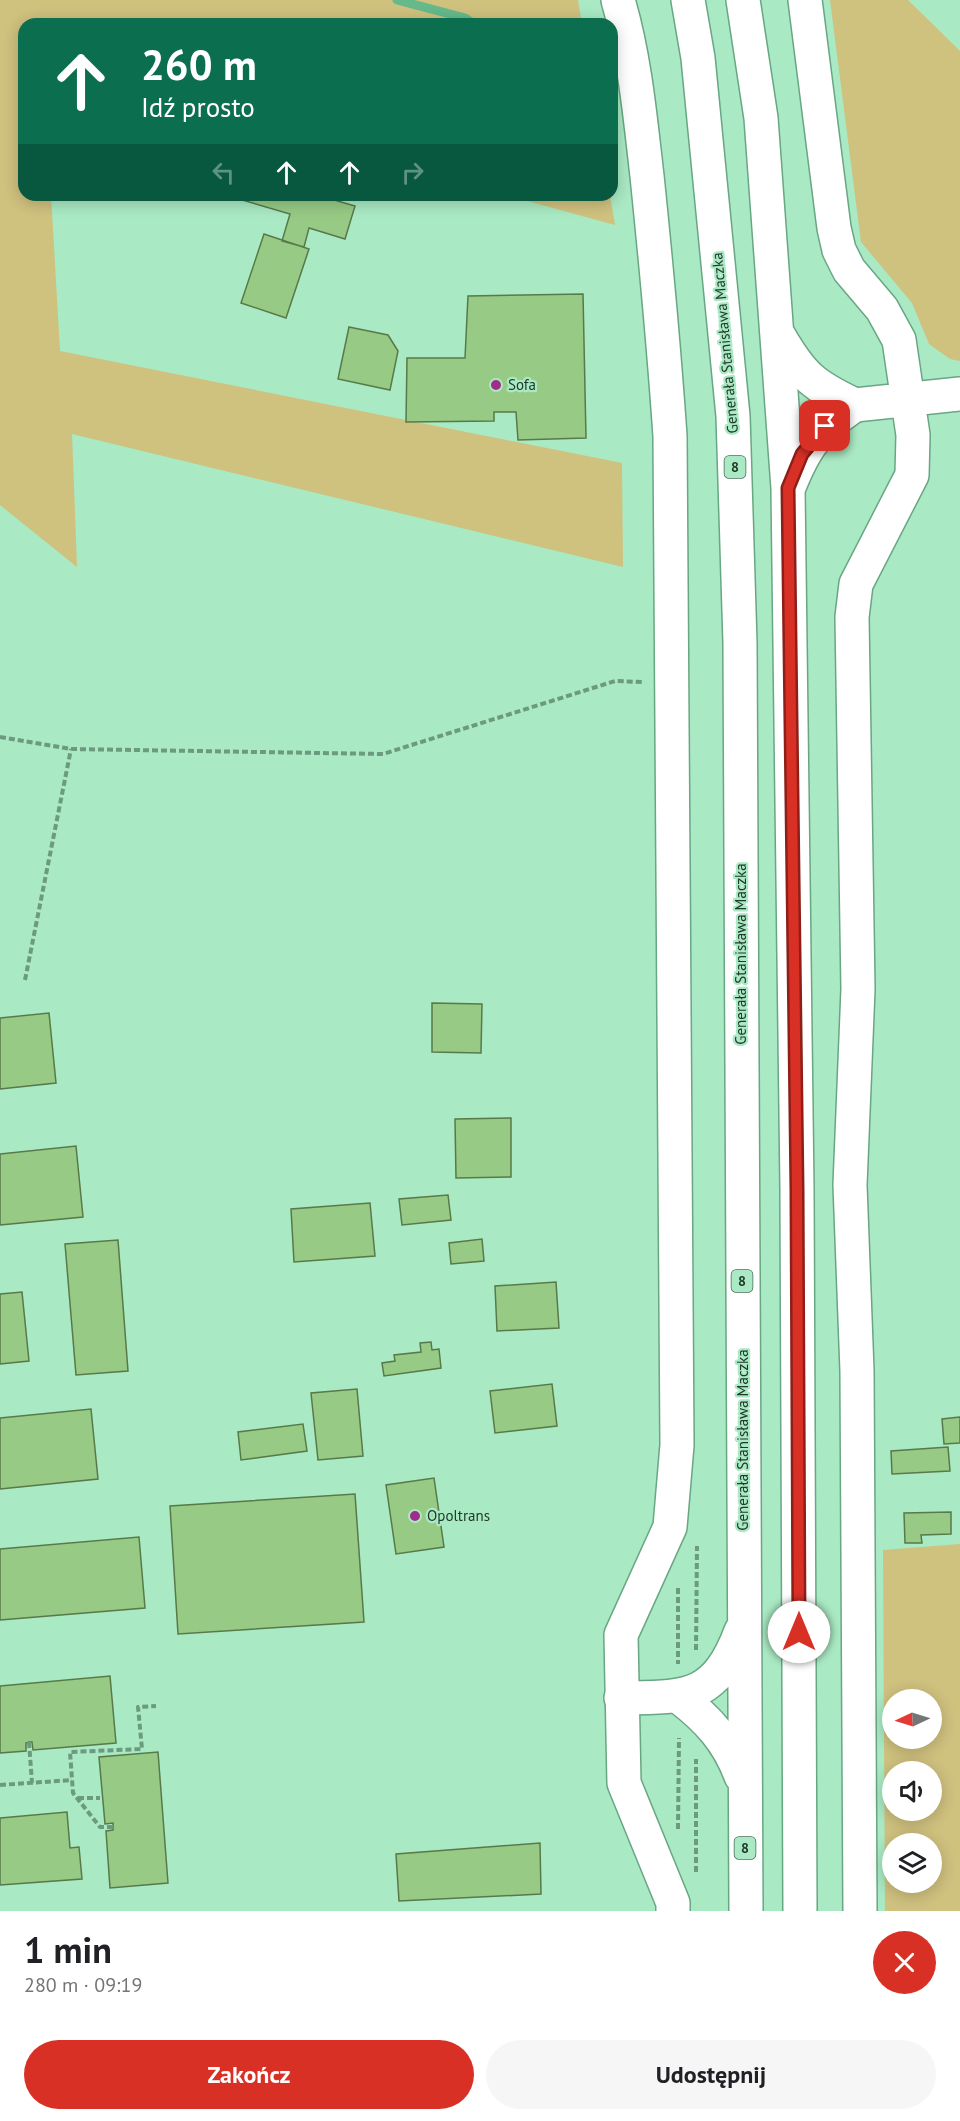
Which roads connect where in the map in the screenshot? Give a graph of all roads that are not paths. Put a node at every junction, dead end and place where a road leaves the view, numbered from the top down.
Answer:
1 (618, 0) edge
2 (688, 0) edge
3 (743, 0) edge
4 (805, 0) edge
5 (779, 336) junction
6 (960, 394) edge
7 (908, 400) junction
8 (855, 405) junction
9 (788, 488) junction
10 (743, 1626) junction
11 (679, 1697) junction
12 (621, 1698) junction
13 (745, 1785) junction
14 (673, 1911) edge
15 (746, 1911) edge
16 (800, 1911) edge
17 (860, 1911) edge

1 - 12 main road
2 - 10 main road, Generała Stanisława Maczka / 8
3 - 5 main road
4 - 7 main road
5 - 8 main road
5 - 9 main road
6 - 7 main road
7 - 8 main road
7 - 17 main road
8 - 9 main road
9 - 16 main road
10 - 11 main road
10 - 13 main road, Generała Stanisława Maczka / 8
11 - 12 main road
11 - 13 main road
12 - 14 main road
13 - 15 main road, Generała Stanisława Maczka / 8

